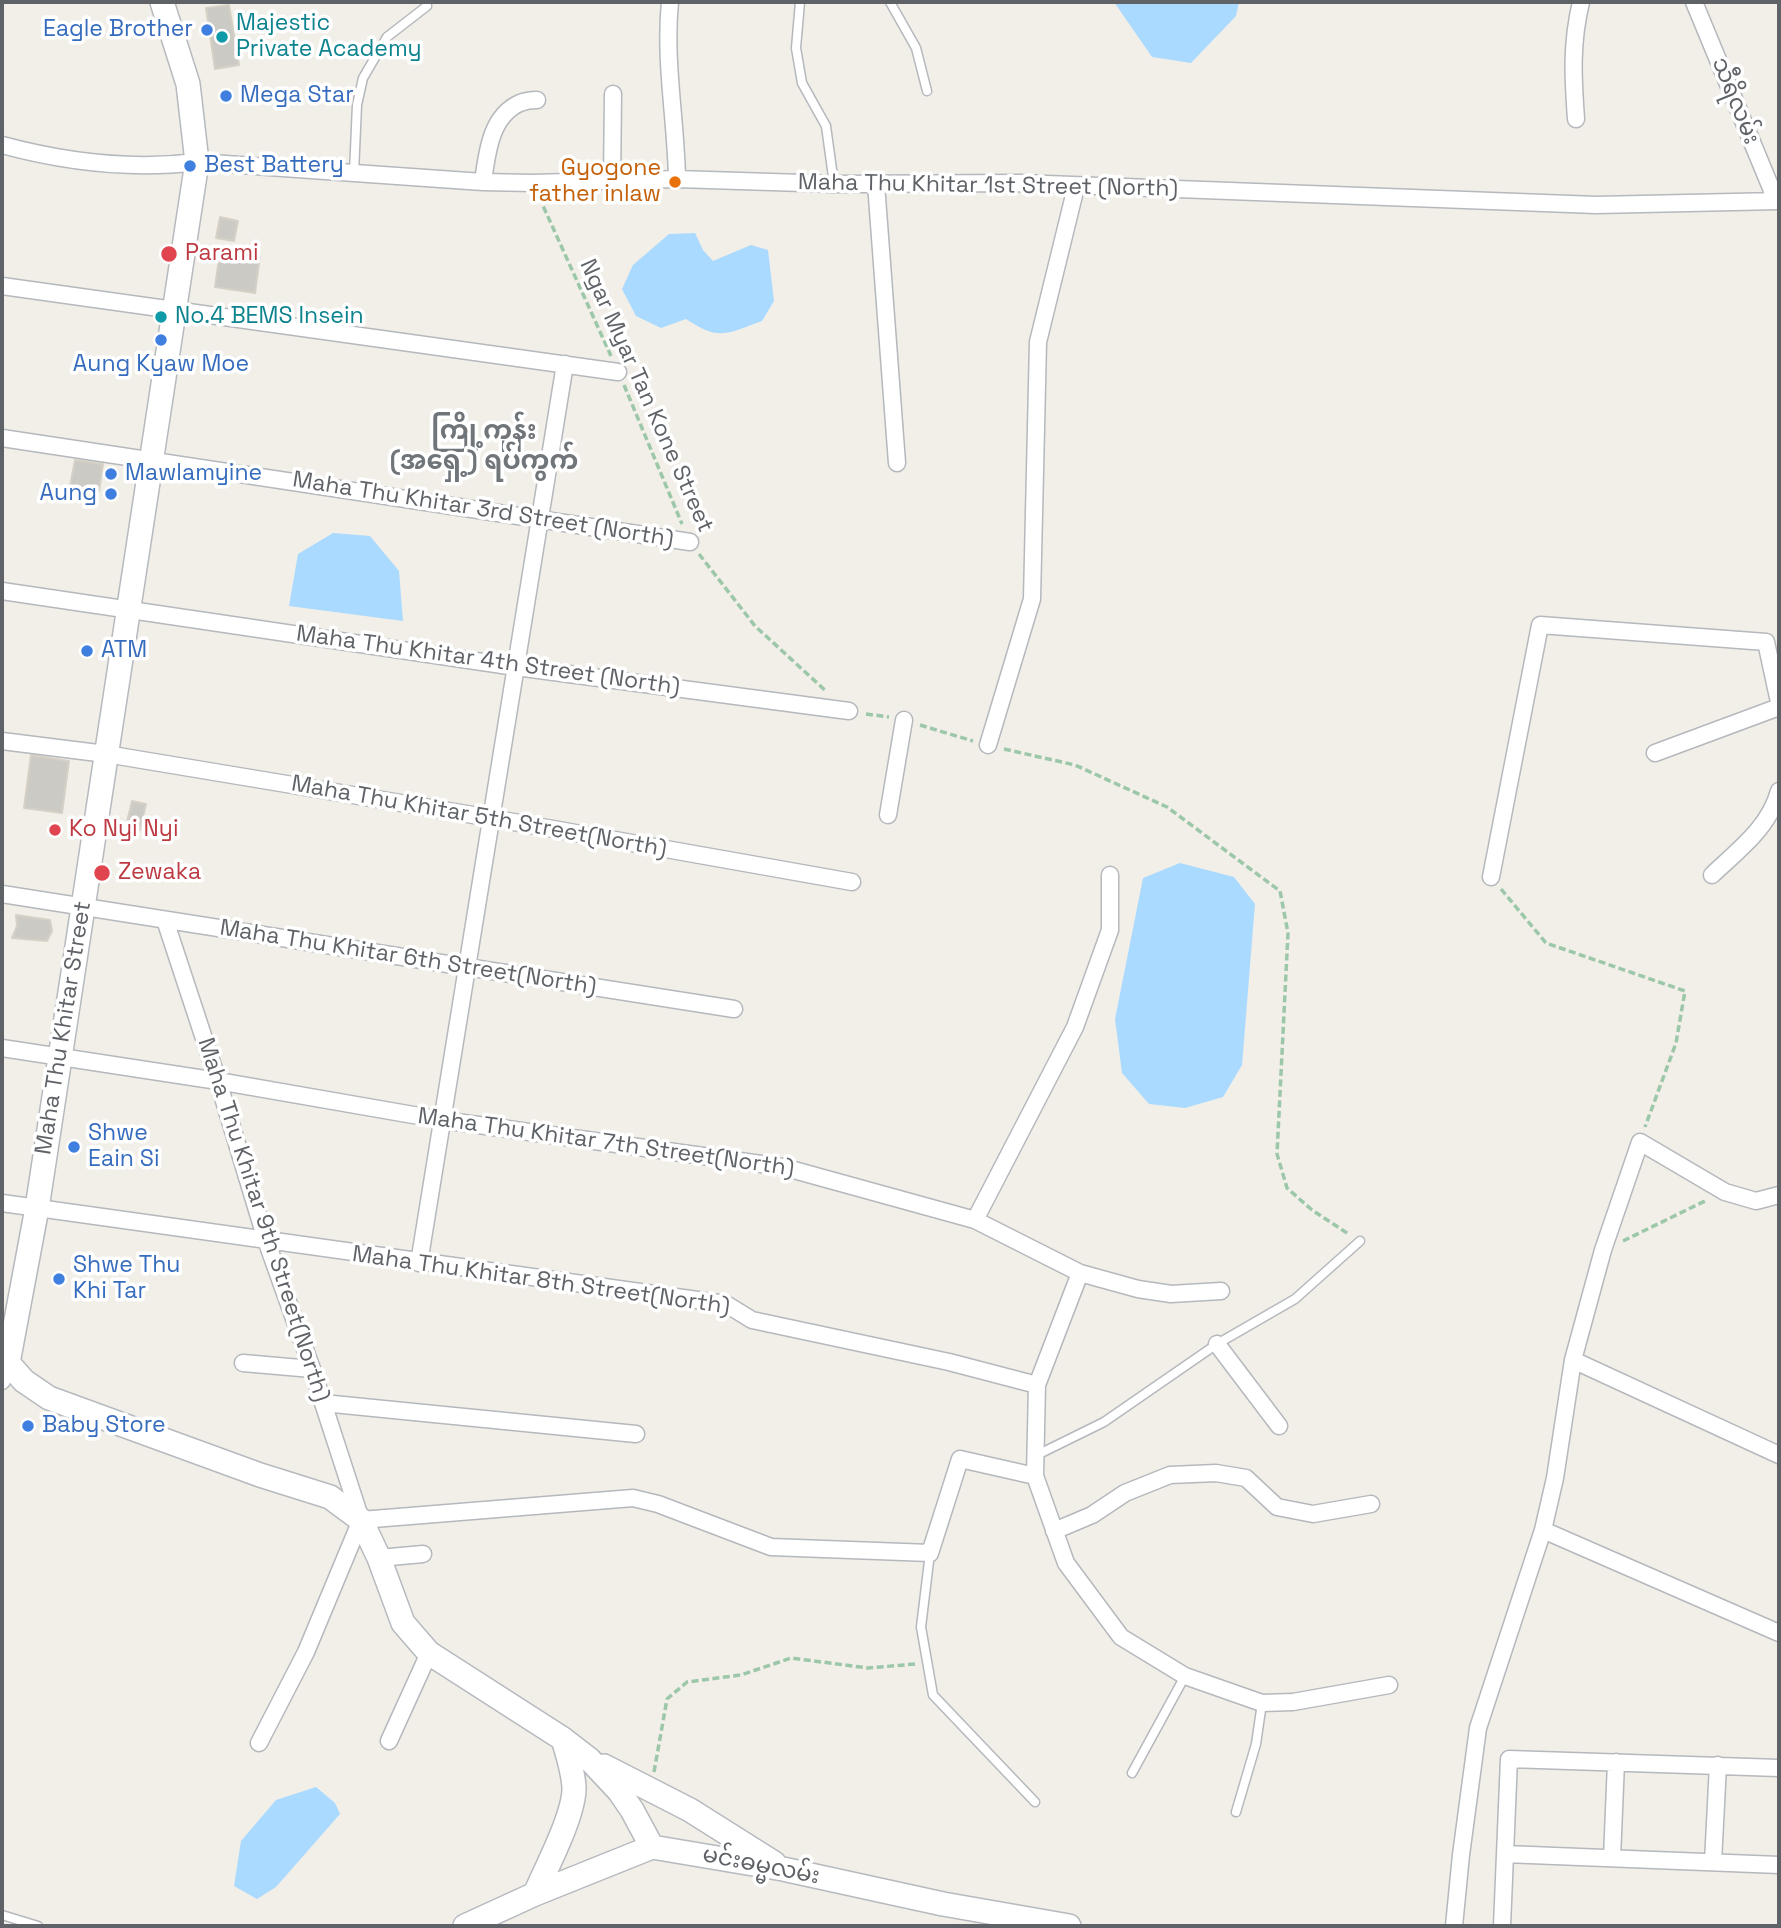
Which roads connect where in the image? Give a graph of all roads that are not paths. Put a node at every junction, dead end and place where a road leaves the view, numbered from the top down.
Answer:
1 (162, 2) edge
2 (670, 2) edge
3 (800, 2) edge
4 (890, 2) edge
5 (1581, 2) edge
6 (1694, 2) edge
7 (427, 6) dead end
8 (927, 91) dead end
9 (613, 94) dead end
10 (537, 100) dead end
11 (1576, 119) dead end
12 (2, 145) edge
13 (197, 162) junction
14 (354, 173) junction
15 (677, 179) junction
16 (612, 180) junction
17 (483, 182) junction
18 (834, 184) junction
19 (876, 184) junction
20 (1076, 187) junction
21 (1777, 201) edge
22 (2, 286) edge
23 (174, 310) junction
24 (565, 364) junction
25 (618, 372) road end
26 (2, 438) edge
27 (151, 459) junction
28 (897, 463) dead end
29 (540, 520) junction
30 (690, 542) road end
31 (2, 591) edge
32 (128, 609) junction
33 (516, 667) junction
34 (1779, 705) edge
35 (849, 711) road end
36 (904, 720) road end
37 (2, 741) edge
38 (988, 745) road end
39 (1655, 753) dead end
40 (106, 754) junction
41 (1779, 791) edge
42 (888, 814) dead end
43 (491, 818) junction
44 (1110, 874) dead end
45 (1712, 875) dead end
46 (1491, 877) road end
47 (852, 882) dead end
48 (2, 894) edge
49 (82, 907) junction
50 (165, 920) junction
51 (467, 967) junction
52 (734, 1009) dead end
53 (2, 1048) edge
54 (58, 1056) junction
55 (218, 1081) junction
56 (442, 1120) junction
57 (1779, 1195) edge
58 (2, 1203) edge
59 (37, 1208) junction
60 (975, 1220) junction
61 (266, 1240) junction
62 (1360, 1241) road end
63 (419, 1263) junction
64 (1080, 1273) junction
65 (1221, 1291) dead end
66 (1217, 1345) junction
67 (1573, 1360) junction
68 (243, 1363) dead end
69 (4, 1369) edge
70 (312, 1369) junction
71 (1037, 1385) junction
72 (323, 1403) junction
73 (1279, 1426) dead end
74 (636, 1434) dead end
75 (1779, 1455) edge
76 (1035, 1456) junction
77 (1035, 1476) junction
78 (1371, 1504) dead end
79 (361, 1520) junction
80 (1544, 1530) junction
81 (1054, 1531) junction
82 (930, 1553) junction
83 (423, 1554) dead end
84 (379, 1558) junction
85 (1779, 1633) edge
86 (429, 1653) junction
87 (1185, 1676) junction
88 (1388, 1685) dead end
89 (1262, 1703) junction
90 (563, 1739) junction
91 (389, 1741) dead end
92 (259, 1743) dead end
93 (589, 1759) junction
94 (1616, 1762) junction
95 (1718, 1765) junction
96 (1779, 1768) edge
97 (1132, 1773) dead end
98 (1035, 1802) dead end
99 (1236, 1812) dead end
100 (652, 1847) junction
101 (1505, 1854) junction
102 (1612, 1858) junction
103 (1713, 1862) junction
104 (1779, 1865) edge
105 (783, 1869) junction
106 (535, 1894) junction
107 (2, 1915) edge
108 (475, 1924) edge
109 (38, 1926) edge
110 (1069, 1926) edge
111 (1454, 1926) edge
112 (1502, 1926) edge

1 - 13 street, Maha Thu Khitar Street
2 - 15 street
3 - 18 lane
4 - 8 lane
5 - 11 street
6 - 21 street, သီရိလမ်း
7 - 14 lane
9 - 16 street
10 - 17 street
12 - 13 street, Maha Thu Khitar 1st Street (North)
13 - 14 street, Maha Thu Khitar 1st Street (North)
13 - 23 street, Maha Thu Khitar Street
14 - 17 street, Maha Thu Khitar 1st Street (North)
15 - 16 street, Maha Thu Khitar 1st Street (North)
15 - 18 street, Maha Thu Khitar 1st Street (North)
16 - 17 street, Maha Thu Khitar 1st Street (North)
18 - 19 street, Maha Thu Khitar 1st Street (North)
19 - 20 street, Maha Thu Khitar 1st Street (North)
19 - 28 street
20 - 21 street, Maha Thu Khitar 1st Street (North)
20 - 38 street
22 - 23 street
23 - 24 street
23 - 27 street, Maha Thu Khitar Street
24 - 25 street
24 - 29 street
26 - 27 street, Maha Thu Khitar 3rd Street (North)
27 - 29 street, Maha Thu Khitar 3rd Street (North)
27 - 32 street, Maha Thu Khitar Street
29 - 30 street, Maha Thu Khitar 3rd Street (North)
29 - 33 street
31 - 32 street, Maha Thu Khitar 4th Street (North)
32 - 33 street, Maha Thu Khitar 4th Street (North)
32 - 40 street, Maha Thu Khitar Street
33 - 35 street, Maha Thu Khitar 4th Street (North)
33 - 43 street
34 - 39 street
34 - 46 street
36 - 42 street
37 - 40 street, Maha Thu Khitar 5th Street(North)
40 - 43 street, Maha Thu Khitar 5th Street(North)
40 - 49 street, Maha Thu Khitar Street
41 - 45 street
43 - 47 street, Maha Thu Khitar 5th Street(North)
43 - 51 street
44 - 60 street
48 - 49 street, Maha Thu Khitar 6th Street(North)
49 - 50 street, Maha Thu Khitar 6th Street(North)
49 - 54 street, Maha Thu Khitar Street
50 - 51 street, Maha Thu Khitar 6th Street(North)
50 - 55 street, Maha Thu Khitar 9th Street(North)
51 - 52 street, Maha Thu Khitar 6th Street(North)
51 - 56 street
53 - 54 street, Maha Thu Khitar 7th Street(North)
54 - 55 street, Maha Thu Khitar 7th Street(North)
54 - 59 street, Maha Thu Khitar Street
55 - 56 street, Maha Thu Khitar 7th Street(North)
55 - 61 street, Maha Thu Khitar 9th Street(North)
56 - 60 street, Maha Thu Khitar 7th Street(North)
56 - 63 street
57 - 67 street
58 - 59 street, Maha Thu Khitar 8th Street(North)
59 - 61 street, Maha Thu Khitar 8th Street(North)
59 - 69 street, Maha Thu Khitar Street
60 - 64 street, Maha Thu Khitar 7th Street(North)
61 - 63 street, Maha Thu Khitar 8th Street(North)
61 - 70 street, Maha Thu Khitar 9th Street(North)
62 - 66 lane
63 - 71 street, Maha Thu Khitar 8th Street(North)
64 - 65 street, Maha Thu Khitar 7th Street(North)
64 - 71 street
66 - 73 street
66 - 76 lane
67 - 75 street
67 - 80 street
68 - 70 street
69 - 79 street, Maha Thu Khitar Street
70 - 72 street, Maha Thu Khitar 9th Street(North)
71 - 76 street
72 - 74 street
72 - 79 street, Maha Thu Khitar 9th Street(North)
76 - 77 street
77 - 81 street
77 - 82 street
78 - 81 street
79 - 82 street
79 - 84 street, Maha Thu Khitar Street
79 - 92 street
80 - 85 street
80 - 111 street
81 - 87 street
82 - 98 lane
83 - 84 street
84 - 86 street, Maha Thu Khitar Street
86 - 90 street, Maha Thu Khitar Street
86 - 91 street
87 - 89 street
87 - 97 lane
88 - 89 street
89 - 99 lane
90 - 93 street, Maha Thu Khitar Street
90 - 106 street
93 - 100 street
93 - 105 street
94 - 95 street
94 - 101 street
94 - 102 street
95 - 96 street
95 - 103 street
100 - 105 street, မင်းဓမ္မလမ်း
100 - 106 street
101 - 102 street
101 - 112 street
102 - 103 street
103 - 104 street
105 - 110 street, မင်းဓမ္မလမ်း
106 - 108 street
107 - 109 lane

